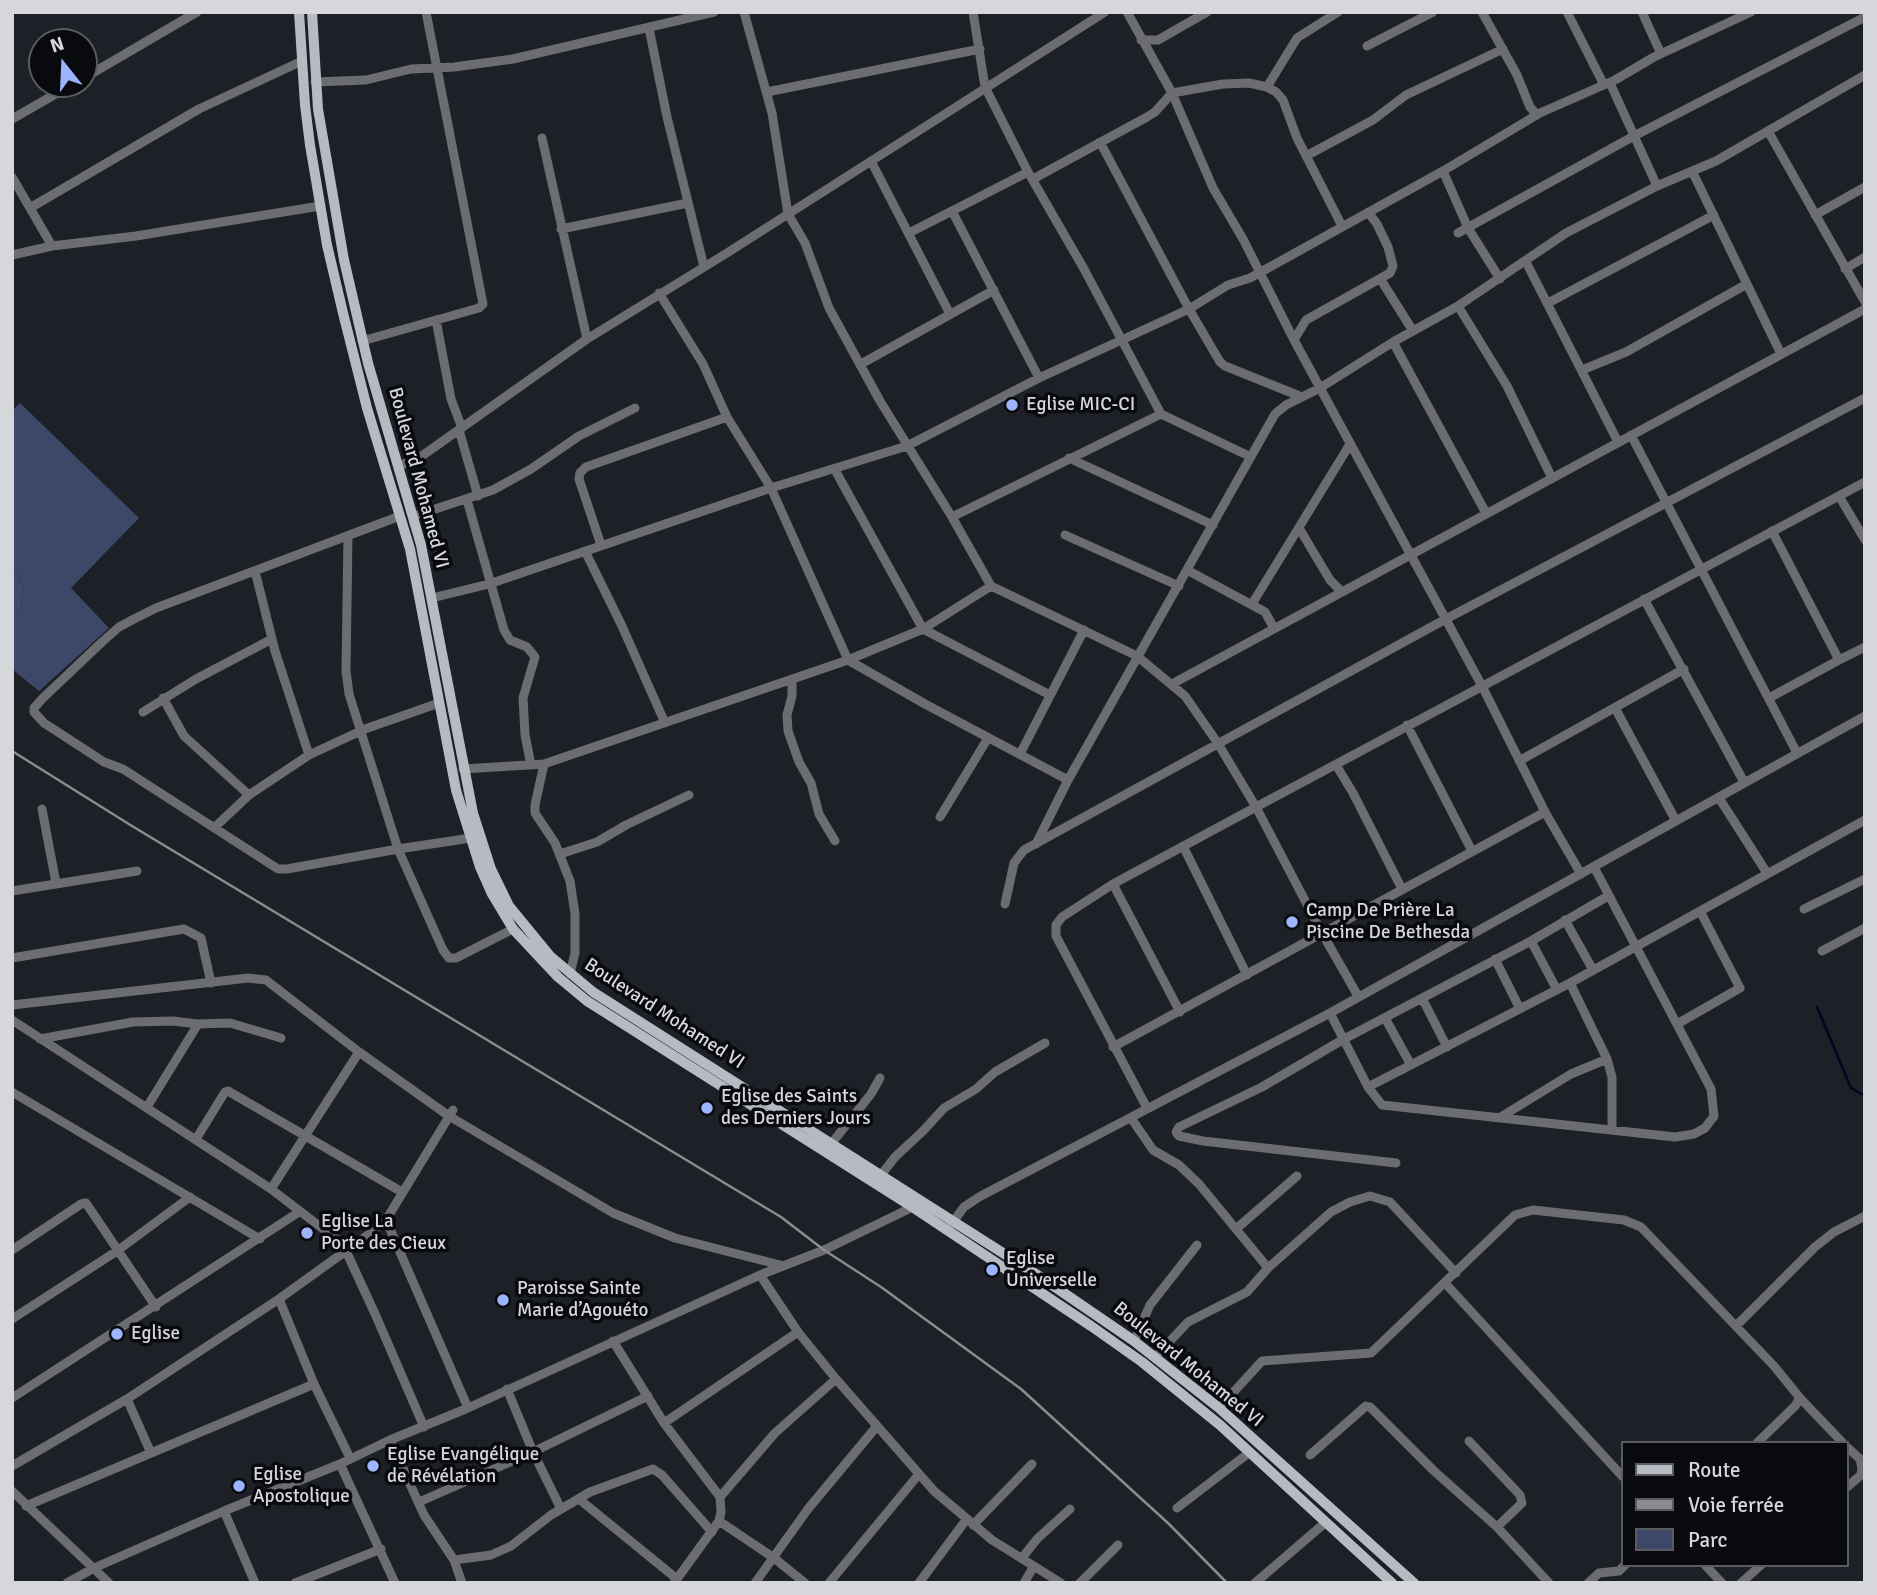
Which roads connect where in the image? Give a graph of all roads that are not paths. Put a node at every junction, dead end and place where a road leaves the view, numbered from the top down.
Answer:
1 (197, 12) edge
2 (299, 12) edge
3 (312, 12) edge
4 (426, 12) edge
5 (714, 12) edge
6 (744, 12) edge
7 (973, 12) edge
8 (1105, 12) edge
9 (1127, 12) edge
10 (1207, 12) edge
11 (1338, 12) edge
12 (1433, 12) edge
13 (1482, 12) edge
14 (1567, 12) edge
15 (1642, 12) edge
16 (1751, 12) edge
17 (1865, 17) edge
18 (649, 28) junction
19 (1142, 40) junction
20 (1367, 46) dead end
21 (980, 49) junction
22 (1503, 49) junction
23 (1661, 54) junction
24 (302, 61) junction
25 (438, 68) junction
26 (98, 70) edge
27 (1865, 75) edge
28 (315, 82) junction
29 (1607, 84) junction
30 (985, 87) junction
31 (1267, 88) junction
32 (767, 92) junction
33 (1172, 93) junction
34 (49, 98) edge
35 (1538, 115) junction
36 (12, 119) edge
37 (1768, 131) junction
38 (1634, 136) junction
39 (542, 138) dead end
40 (1100, 142) junction
41 (323, 143) junction
42 (310, 145) junction
43 (1306, 156) junction
44 (871, 161) junction
45 (1443, 171) junction
46 (1692, 171) junction
47 (1031, 175) junction
48 (12, 177) edge
49 (1657, 186) junction
50 (1865, 187) edge
51 (688, 204) junction
52 (320, 206) junction
53 (30, 208) junction
54 (953, 211) junction
55 (1368, 212) junction
56 (788, 214) junction
57 (1714, 215) junction
58 (1815, 215) junction
59 (1342, 226) junction
60 (1468, 228) junction
61 (561, 229) junction
62 (909, 233) junction
63 (1458, 233) dead end
64 (52, 246) junction
65 (12, 255) edge
66 (1865, 257) edge
67 (1526, 261) junction
68 (704, 267) junction
69 (1845, 268) junction
70 (1260, 272) junction
71 (1500, 279) junction
72 (1381, 280) junction
73 (1747, 284) junction
74 (994, 290) junction
75 (659, 293) junction
76 (1865, 302) edge
77 (1548, 303) junction
78 (1458, 306) junction
79 (1189, 309) junction
80 (1865, 309) edge
81 (950, 314) junction
82 (436, 320) junction
83 (1413, 331) junction
84 (587, 339) junction
85 (1122, 340) junction
86 (1294, 340) junction
87 (362, 341) junction
88 (1393, 342) junction
89 (1781, 354) junction
90 (861, 364) junction
91 (1582, 370) junction
92 (1039, 378) junction
93 (1321, 388) junction
94 (1302, 397) junction
95 (1865, 398) edge
96 (635, 408) dead end
97 (1161, 414) junction
98 (727, 418) junction
99 (461, 429) junction
100 (1631, 435) junction
101 (1618, 442) junction
102 (1350, 444) junction
103 (907, 446) junction
104 (1251, 457) junction
105 (1069, 458) junction
106 (399, 466) junction
107 (387, 469) junction
108 (835, 470) junction
109 (1552, 478) junction
110 (1865, 482) edge
111 (771, 488) junction
112 (478, 496) junction
113 (1839, 496) junction
114 (467, 500) junction
115 (1667, 501) junction
116 (1486, 513) junction
117 (400, 516) junction
118 (414, 516) junction
119 (952, 517) junction
120 (1213, 525) junction
121 (1299, 527) junction
122 (1772, 531) junction
123 (1065, 535) dead end
124 (348, 536) junction
125 (1865, 540) edge
126 (601, 545) junction
127 (585, 551) junction
128 (1410, 555) junction
129 (1702, 567) junction
130 (1188, 570) junction
131 (255, 571) junction
132 (489, 584) junction
133 (991, 586) junction
134 (1179, 586) junction
135 (1342, 592) junction
136 (432, 598) junction
137 (1644, 599) junction
138 (1252, 604) junction
139 (1444, 620) junction
140 (1274, 628) junction
141 (923, 629) junction
142 (1084, 629) junction
143 (272, 639) junction
144 (1865, 647) edge
145 (1138, 656) junction
146 (849, 660) junction
147 (1839, 660) junction
148 (1684, 669) junction
149 (792, 679) junction
150 (1172, 684) junction
151 (1482, 686) junction
152 (1050, 695) junction
153 (163, 698) junction
154 (1769, 698) junction
155 (439, 703) junction
156 (1615, 708) junction
157 (143, 712) dead end
158 (1865, 716) edge
159 (665, 723) junction
160 (1407, 725) junction
161 (361, 731) junction
162 (988, 738) junction
163 (1217, 742) junction
164 (1797, 753) junction
165 (1020, 754) junction
166 (309, 755) junction
167 (1519, 761) junction
168 (544, 764) junction
169 (531, 765) junction
170 (1336, 765) junction
171 (463, 769) junction
172 (1068, 780) junction
173 (1744, 782) junction
174 (249, 795) junction
175 (690, 795) dead end
176 (1719, 798) junction
177 (1256, 807) junction
178 (42, 809) dead end
179 (1545, 812) junction
180 (940, 817) dead end
181 (1865, 820) edge
182 (1675, 821) junction
183 (215, 827) junction
184 (471, 838) junction
185 (835, 841) dead end
186 (1036, 844) junction
187 (1183, 846) junction
188 (398, 849) junction
189 (1472, 851) junction
190 (560, 854) junction
191 (1594, 867) junction
192 (137, 871) dead end
193 (1767, 873) junction
194 (1581, 874) junction
195 (1865, 879) edge
196 (56, 883) junction
197 (1114, 884) junction
198 (1402, 889) junction
199 (12, 891) edge
200 (1608, 896) junction
201 (1005, 904) dead end
202 (1804, 909) dead end
203 (1700, 911) junction
204 (1565, 920) junction
205 (1865, 928) edge
206 (513, 929) junction
207 (1322, 933) junction
208 (1531, 941) junction
209 (1635, 947) junction
210 (1822, 951) dead end
211 (12, 958) edge
212 (1495, 959) junction
213 (1593, 970) junction
214 (570, 974) junction
215 (1247, 975) junction
216 (211, 983) junction
217 (1570, 983) junction
218 (1557, 990) junction
219 (1358, 996) junction
220 (1422, 998) junction
221 (12, 1005) edge
222 (1520, 1009) junction
223 (1180, 1012) junction
224 (1330, 1013) junction
225 (1385, 1018) junction
226 (12, 1020) edge
227 (198, 1024) junction
228 (1677, 1024) junction
229 (281, 1038) dead end
230 (40, 1039) junction
231 (1344, 1039) junction
232 (1045, 1044) dead end
233 (1447, 1046) junction
234 (1113, 1047) junction
235 (359, 1052) junction
236 (1607, 1059) junction
237 (1411, 1065) junction
238 (880, 1078) dead end
239 (1368, 1087) junction
240 (12, 1092) edge
241 (148, 1107) junction
242 (1147, 1108) junction
243 (451, 1113) junction
244 (1130, 1118) junction
245 (1499, 1118) junction
246 (1612, 1130) junction
247 (304, 1136) junction
248 (196, 1139) junction
249 (831, 1144) junction
250 (1396, 1163) dead end
251 (881, 1175) junction
252 (1297, 1177) dead end
253 (271, 1189) junction
254 (402, 1192) junction
255 (190, 1198) junction
256 (918, 1205) junction
257 (299, 1212) junction
258 (1865, 1216) edge
259 (386, 1220) junction
260 (950, 1226) junction
261 (1236, 1229) junction
262 (261, 1239) junction
263 (1197, 1245) dead end
264 (12, 1250) edge
265 (117, 1251) junction
266 (346, 1251) junction
267 (784, 1266) junction
268 (1268, 1268) junction
269 (1456, 1273) junction
270 (760, 1275) junction
271 (1445, 1283) junction
272 (279, 1300) junction
273 (156, 1307) junction
274 (12, 1319) edge
275 (1736, 1326) junction
276 (798, 1332) junction
277 (613, 1341) junction
278 (1134, 1341) junction
279 (1155, 1357) junction
280 (836, 1379) junction
281 (314, 1384) junction
282 (507, 1389) junction
283 (648, 1396) junction
284 (12, 1398) edge
285 (1800, 1398) junction
286 (127, 1399) junction
287 (468, 1408) junction
288 (1219, 1408) junction
289 (664, 1423) junction
290 (877, 1426) junction
291 (424, 1427) junction
292 (390, 1440) junction
293 (1469, 1441) dead end
294 (1759, 1441) edge
295 (1841, 1441) edge
296 (1849, 1449) edge
297 (151, 1452) junction
298 (533, 1452) junction
299 (1251, 1452) junction
300 (1310, 1455) dead end
301 (351, 1458) junction
302 (340, 1464) junction
303 (1032, 1464) dead end
304 (12, 1466) edge
305 (919, 1474) junction
306 (1622, 1476) edge
307 (1849, 1485) edge
308 (12, 1491) edge
309 (720, 1497) junction
310 (579, 1499) junction
311 (419, 1502) junction
312 (26, 1506) junction
313 (1177, 1508) dead end
314 (561, 1509) junction
315 (1070, 1509) dead end
316 (224, 1511) junction
317 (719, 1521) junction
318 (970, 1522) junction
319 (1326, 1522) junction
320 (1497, 1527) junction
321 (712, 1532) junction
322 (1118, 1545) dead end
323 (381, 1549) junction
324 (774, 1558) junction
325 (1022, 1558) junction
326 (454, 1560) junction
327 (1034, 1566) junction
328 (1622, 1567) edge
329 (1707, 1567) edge
330 (1759, 1567) edge
331 (94, 1568) junction
332 (676, 1581) edge
333 (67, 1583) edge
334 (109, 1583) edge
335 (255, 1583) edge
336 (295, 1583) edge
337 (395, 1583) edge
338 (462, 1583) edge
339 (755, 1583) edge
340 (805, 1583) edge
341 (829, 1583) edge
342 (919, 1583) edge
343 (1024, 1583) edge
344 (1061, 1583) edge
345 (1080, 1583) edge
346 (1255, 1583) edge
347 (1392, 1583) edge
348 (1414, 1583) edge
349 (1549, 1583) edge
350 (1588, 1583) edge
351 (1721, 1583) edge
352 (1741, 1583) edge

1 - 26 street
2 - 24 main road, Boulevard Mohamed VI
3 - 28 main road, Boulevard Mohamed VI
4 - 25 street
5 - 18 street
6 - 32 street
7 - 21 street
8 - 30 street
9 - 19 street
10 - 19 street
11 - 31 street
12 - 20 street
13 - 22 street
14 - 29 street
15 - 23 street
16 - 23 street
17 - 38 street
18 - 25 street
18 - 51 street
19 - 33 street
21 - 30 street
21 - 32 street
22 - 35 street
22 - 43 street
23 - 29 street
24 - 42 main road, Boulevard Mohamed VI
24 - 53 street
25 - 28 street
25 - 82 street
27 - 37 street
28 - 41 main road, Boulevard Mohamed VI
29 - 35 street
29 - 38 street
30 - 44 street
30 - 47 street
31 - 33 street
31 - 43 street
32 - 56 street
33 - 40 street
33 - 70 street
34 - 36 street
35 - 45 street
37 - 46 street
37 - 58 street
38 - 49 street
38 - 60 street
39 - 61 street
40 - 47 street
40 - 79 street
41 - 42 main road
41 - 87 main road, Boulevard Mohamed VI
42 - 52 main road, Boulevard Mohamed VI
43 - 59 street
44 - 56 street
44 - 62 street
45 - 55 street
45 - 60 street
46 - 49 street
46 - 57 street
47 - 54 street
47 - 85 street
48 - 53 street
49 - 67 street
50 - 58 street
51 - 61 street
51 - 68 street
52 - 64 street
52 - 107 main road, Boulevard Mohamed VI
53 - 64 street
54 - 62 street
54 - 74 street
55 - 59 street
55 - 72 street
56 - 68 street
56 - 90 street
57 - 73 street
57 - 77 street
58 - 69 street
59 - 70 street
60 - 63 street
60 - 71 street
61 - 84 street
62 - 81 street
64 - 65 street
66 - 69 street
67 - 71 street
67 - 77 street
68 - 75 street
69 - 76 street
70 - 79 street
70 - 86 street
71 - 78 street
72 - 83 street
72 - 86 street
73 - 89 street
73 - 91 street
74 - 81 street
74 - 92 street
75 - 84 street
75 - 98 street
77 - 91 street
78 - 83 street
78 - 109 street
79 - 85 street
79 - 94 street
80 - 89 street
81 - 90 street
82 - 87 street
82 - 99 street
83 - 88 street
84 - 99 street
85 - 92 street
85 - 97 street
86 - 93 street
87 - 106 main road, Boulevard Mohamed VI
88 - 93 street
88 - 116 street
89 - 100 street
90 - 103 street
91 - 101 street
92 - 103 street
93 - 94 street
93 - 102 street
94 - 104 street
95 - 115 street
96 - 112 street
97 - 104 street
97 - 105 street
98 - 111 street
98 - 126 street
99 - 106 street
99 - 112 street
100 - 101 street
100 - 115 street
101 - 109 street
102 - 121 street
102 - 128 street
103 - 108 street
103 - 119 street
104 - 120 street
105 - 119 street
105 - 120 street
106 - 107 main road
106 - 118 main road, Boulevard Mohamed VI
107 - 117 main road, Boulevard Mohamed VI
108 - 111 street
108 - 141 street
109 - 116 street
110 - 113 street
111 - 126 street
111 - 146 street
112 - 114 street
113 - 122 street
113 - 125 street
114 - 118 street
114 - 132 street
115 - 129 street
115 - 139 street
116 - 128 street
117 - 124 street
117 - 155 main road, Boulevard Mohamed VI
118 - 136 main road, Boulevard Mohamed VI
119 - 133 street
120 - 130 street
121 - 135 street
121 - 138 street
122 - 129 street
122 - 147 street
123 - 134 street
124 - 131 street
124 - 161 street
126 - 127 street
127 - 132 street
127 - 159 street
128 - 135 street
128 - 139 street
129 - 137 street
129 - 154 street
130 - 134 street
130 - 138 street
131 - 143 street
131 - 183 street
132 - 136 street
132 - 169 street
133 - 141 street
133 - 142 street
134 - 145 street
135 - 140 street
136 - 171 main road, Boulevard Mohamed VI
137 - 148 street
137 - 151 street
138 - 140 street
139 - 151 street
139 - 163 street
140 - 150 street
141 - 146 street
141 - 152 street
142 - 145 street
142 - 152 street
143 - 153 street
143 - 166 street
144 - 147 street
145 - 150 street
145 - 172 street
146 - 149 street
146 - 162 street
147 - 154 street
148 - 156 street
148 - 173 street
149 - 159 street
149 - 185 street
150 - 163 street
151 - 160 street
151 - 167 street
152 - 165 street
153 - 157 street
153 - 174 street
154 - 164 street
155 - 161 street
155 - 184 main road, Boulevard Mohamed VI
156 - 167 street
156 - 182 street
158 - 164 street
159 - 168 street
160 - 170 street
160 - 189 street
161 - 166 street
161 - 188 street
162 - 165 street
162 - 180 street
163 - 177 street
163 - 186 street
164 - 173 street
165 - 172 street
166 - 174 street
167 - 179 street
168 - 169 street
168 - 190 street
169 - 171 street
170 - 177 street
170 - 198 street
171 - 214 main road, Boulevard Mohamed VI
172 - 186 street
173 - 176 street
174 - 183 street
175 - 190 street
176 - 182 street
176 - 193 street
177 - 187 street
177 - 207 street
178 - 196 street
179 - 189 street
179 - 194 street
181 - 193 street
182 - 191 street
183 - 188 street
184 - 188 street
184 - 206 main road, Boulevard Mohamed VI
186 - 201 street
187 - 197 street
187 - 215 street
188 - 206 street
189 - 198 street
190 - 214 street
191 - 194 street
191 - 200 street
192 - 196 street
193 - 203 street
194 - 219 street
195 - 202 street
196 - 199 street
197 - 223 street
197 - 234 street
198 - 207 street
200 - 204 street
200 - 209 street
203 - 209 street
203 - 228 street
204 - 208 street
204 - 213 street
205 - 210 street
206 - 256 main road, Boulevard Mohamed VI
207 - 215 street
207 - 219 street
208 - 212 street
208 - 218 street
209 - 213 street
209 - 228 street
211 - 216 street
212 - 220 street
212 - 222 street
213 - 217 street
214 - 249 main road, Boulevard Mohamed VI
215 - 223 street
216 - 221 street
216 - 235 street
217 - 218 street
217 - 236 street
218 - 222 street
219 - 224 street
220 - 225 street
220 - 233 street
222 - 233 street
223 - 234 street
224 - 231 street
224 - 242 street
225 - 231 street
225 - 237 street
226 - 230 street
227 - 229 street
227 - 230 street
227 - 241 street
228 - 246 street
230 - 241 street
231 - 239 street
231 - 250 street
232 - 251 street
233 - 237 street
234 - 242 street
235 - 243 street
235 - 247 street
236 - 245 street
236 - 246 street
237 - 239 street
238 - 249 street
239 - 245 street
240 - 255 street
241 - 248 street
242 - 244 street
243 - 254 street
243 - 267 street
244 - 260 street
244 - 261 street
245 - 246 street
247 - 248 street
247 - 253 street
247 - 254 street
248 - 253 street
249 - 251 main road, Boulevard Mohamed VI
251 - 256 main road, Boulevard Mohamed VI
252 - 261 street
253 - 257 street
254 - 259 street
255 - 262 street
255 - 265 street
256 - 260 main road, Boulevard Mohamed VI
256 - 267 street
257 - 262 street
257 - 266 street
258 - 275 street
259 - 266 street
259 - 287 street
260 - 278 main road, Boulevard Mohamed VI
260 - 299 main road, Boulevard Mohamed VI
261 - 268 street
262 - 273 street
263 - 278 street
264 - 265 street
265 - 273 street
265 - 274 street
266 - 272 street
266 - 291 street
267 - 270 street
268 - 269 street
268 - 279 street
269 - 271 street
269 - 275 street
270 - 276 street
270 - 277 street
271 - 288 street
271 - 306 street
272 - 281 street
272 - 286 street
273 - 284 street
275 - 285 street
276 - 280 street
276 - 289 street
277 - 282 street
277 - 283 street
278 - 279 main road, Boulevard Mohamed VI
279 - 288 main road, Boulevard Mohamed VI
280 - 290 street
280 - 309 street
281 - 297 street
281 - 301 street
282 - 287 street
282 - 298 street
283 - 289 street
283 - 298 street
285 - 294 street
285 - 295 street
286 - 297 street
286 - 304 street
287 - 291 street
288 - 348 main road, Boulevard Mohamed VI
289 - 309 street
290 - 305 street
290 - 324 street
291 - 292 street
292 - 301 street
292 - 311 street
293 - 320 street
296 - 307 street
297 - 312 street
298 - 311 street
298 - 314 street
299 - 313 street
299 - 319 main road, Boulevard Mohamed VI
300 - 320 street
301 - 302 street
302 - 316 street
302 - 323 street
303 - 318 street
305 - 318 street
305 - 341 street
308 - 312 street
309 - 317 street
310 - 314 street
310 - 321 street
310 - 332 street
311 - 326 street
312 - 331 street
314 - 326 street
315 - 325 street
316 - 331 street
316 - 335 street
317 - 321 street
317 - 324 street
318 - 325 street
318 - 342 street
319 - 346 street
319 - 347 main road, Boulevard Mohamed VI
320 - 349 street
321 - 332 street
322 - 345 street
323 - 336 street
323 - 337 street
324 - 339 street
324 - 340 street
325 - 327 street
326 - 338 street
327 - 343 street
327 - 344 street
328 - 350 street
329 - 351 street
330 - 352 street
331 - 333 street
331 - 334 street

